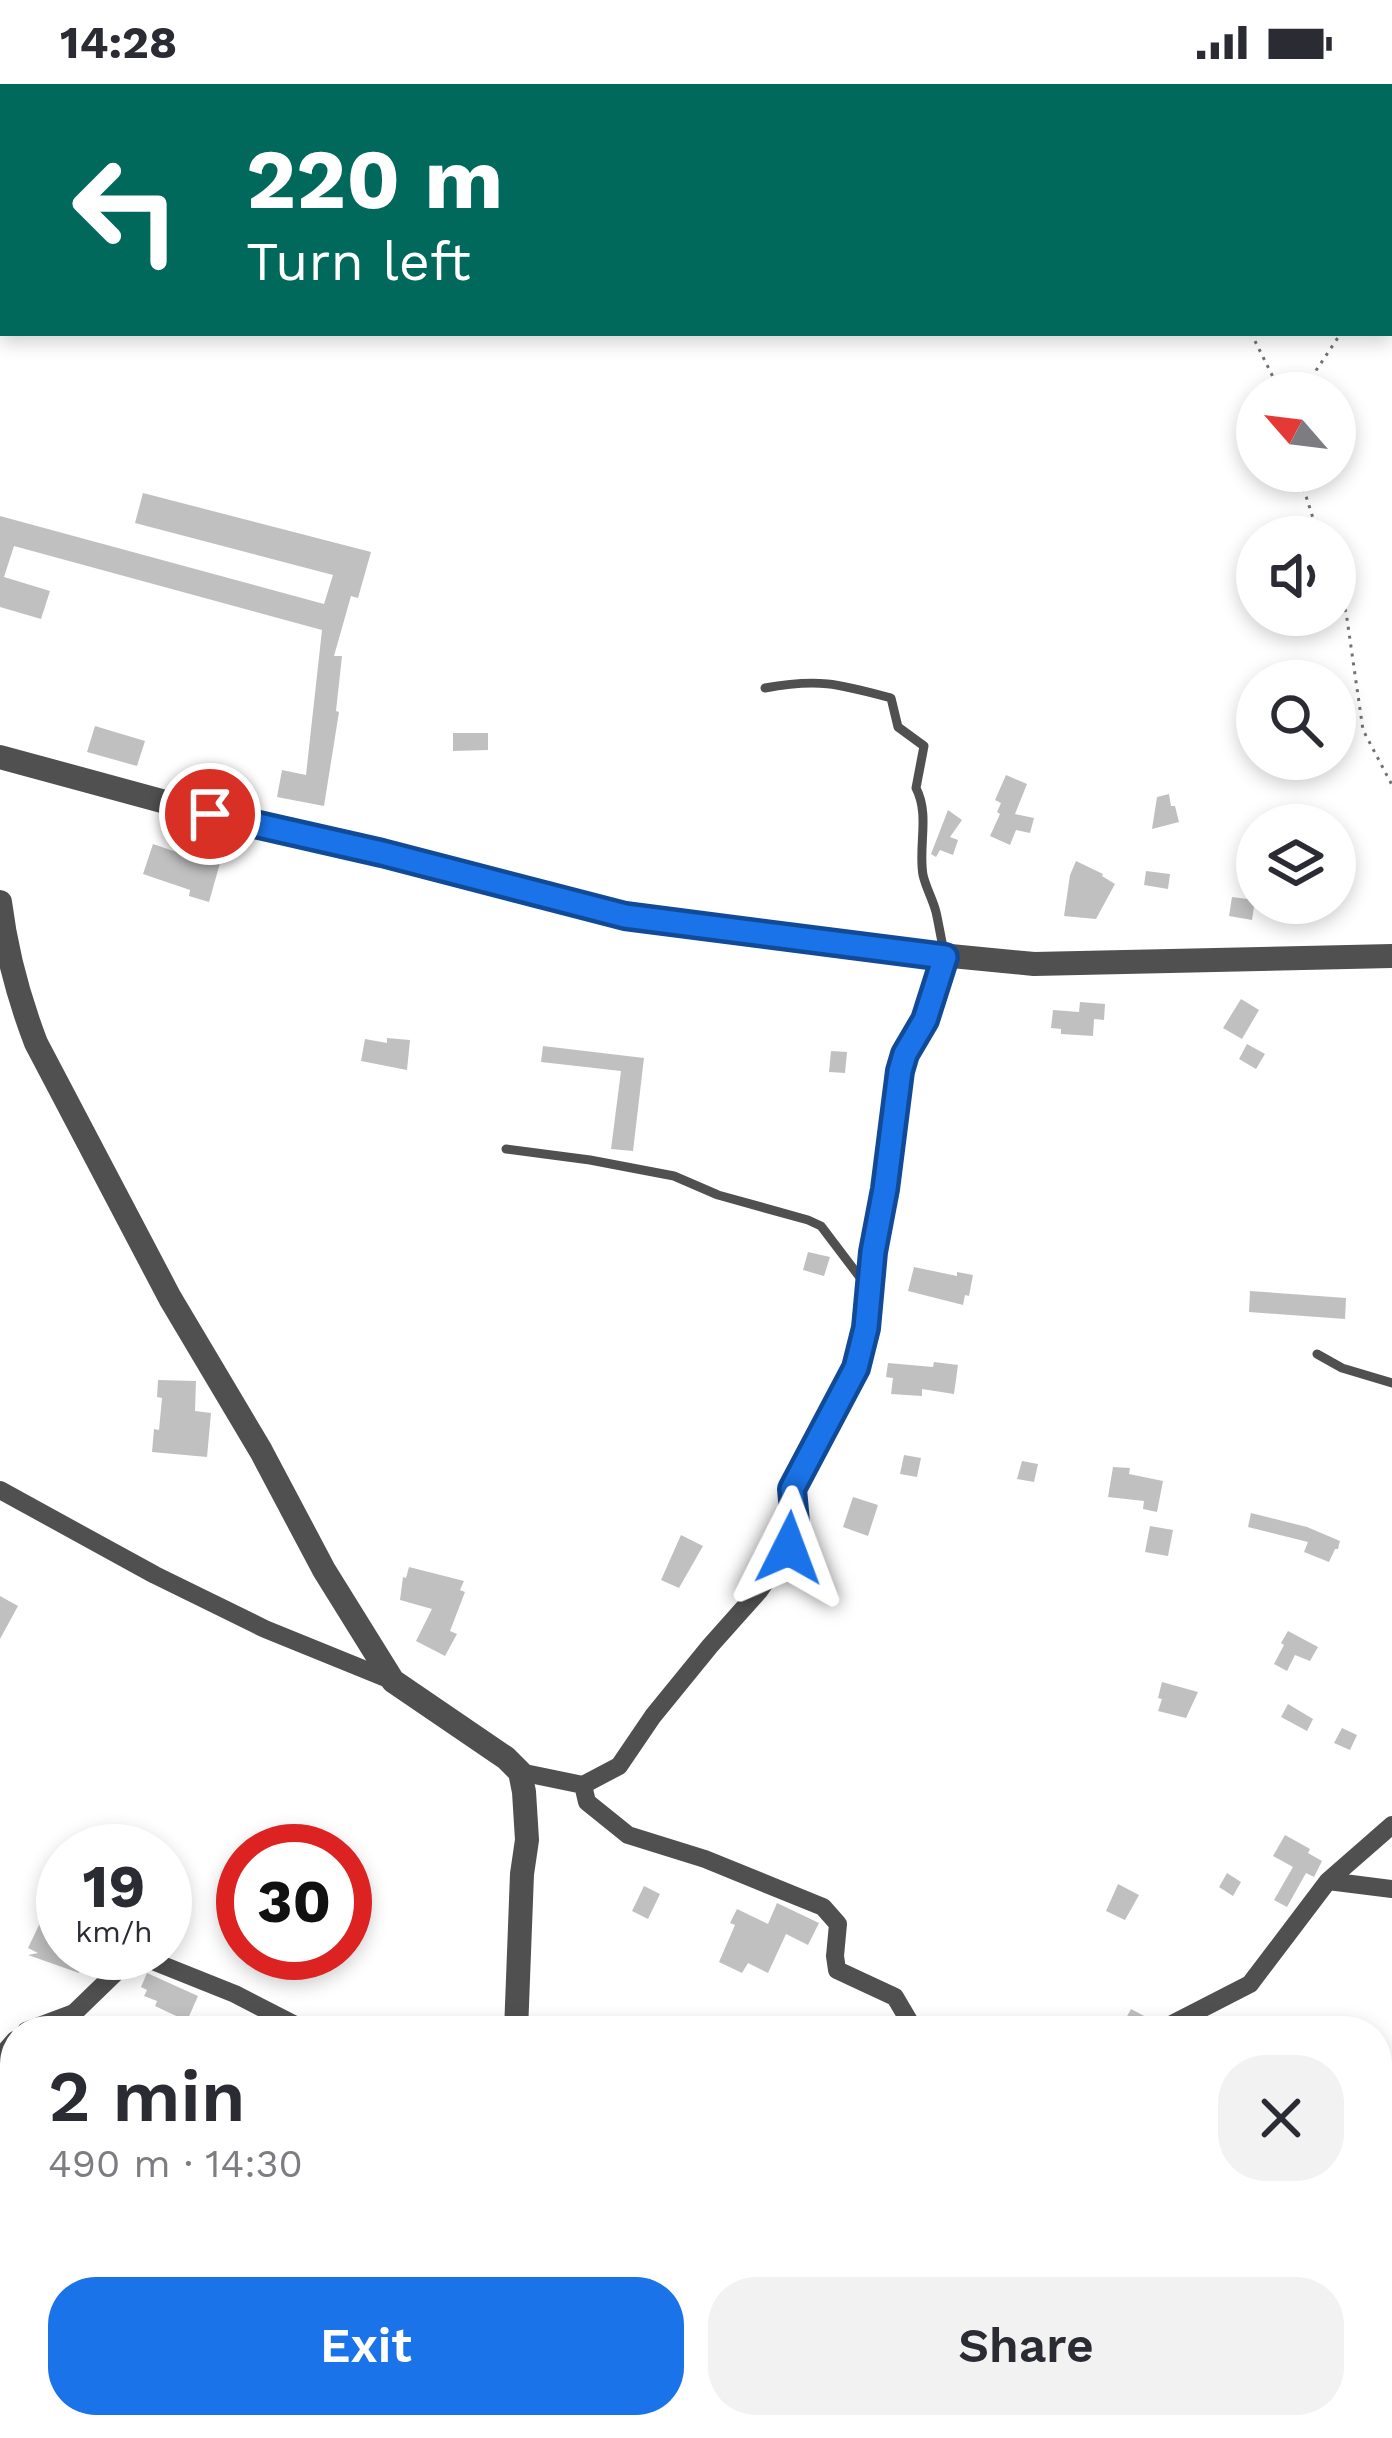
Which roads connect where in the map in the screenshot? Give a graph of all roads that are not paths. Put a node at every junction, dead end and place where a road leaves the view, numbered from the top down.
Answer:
1 (765, 688) dead end
2 (0, 758) edge
3 (0, 902) edge
4 (1392, 956) edge
5 (945, 957) junction
6 (506, 1150) dead end
7 (868, 1288) junction
8 (1317, 1354) dead end
9 (1392, 1383) edge
10 (2, 1496) edge
11 (394, 1681) junction
12 (520, 1772) junction
13 (584, 1785) junction
14 (1392, 1825) edge
15 (1328, 1881) junction
16 (1392, 1889) edge
17 (63, 2016) edge
18 (278, 2016) edge
19 (516, 2016) edge
20 (906, 2016) edge
21 (1188, 2016) edge

1 - 5 lane
2 - 5 street
3 - 11 street
4 - 5 street
5 - 7 street
6 - 7 lane
7 - 13 street
8 - 9 lane
10 - 11 street
11 - 12 street
12 - 13 street
12 - 19 street
13 - 20 street
14 - 15 street
15 - 16 street
15 - 21 street
17 - 18 street

